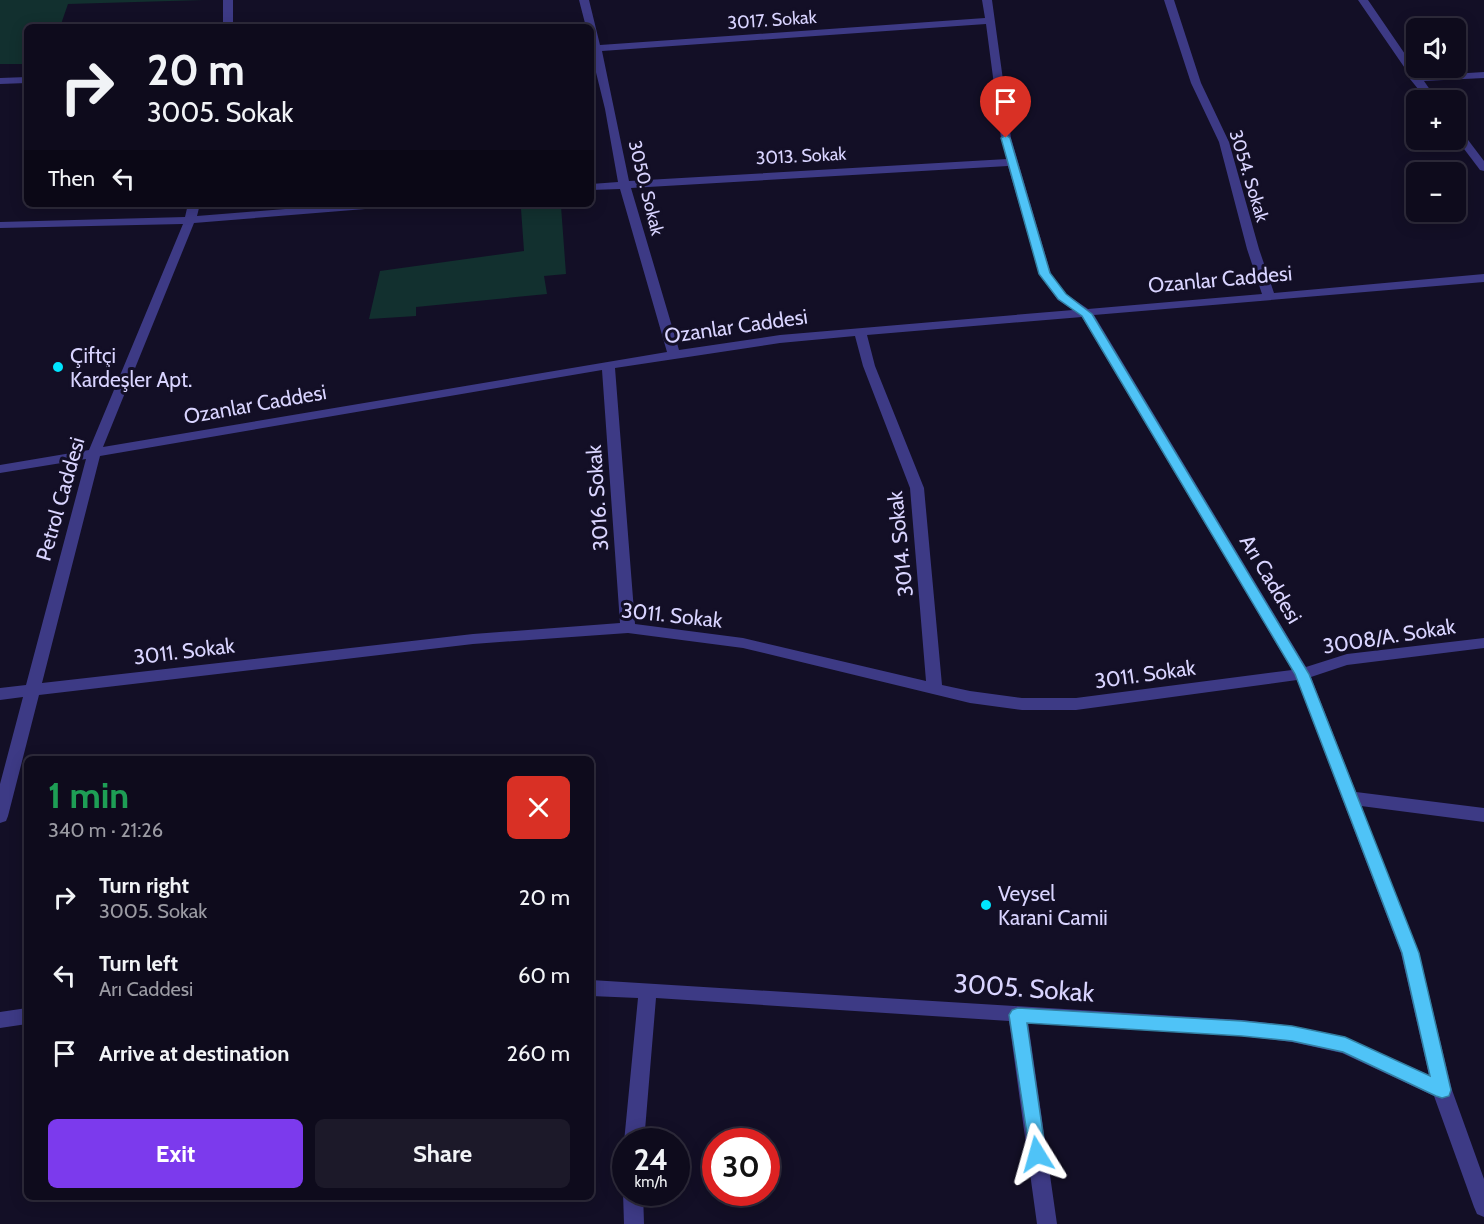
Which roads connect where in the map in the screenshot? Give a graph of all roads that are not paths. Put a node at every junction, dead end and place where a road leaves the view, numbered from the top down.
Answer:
1 (228, 0) edge
2 (584, 0) edge
3 (987, 0) edge
4 (1169, 0) edge
5 (1363, 0) edge
6 (990, 21) junction
7 (228, 24) edge
8 (590, 24) edge
9 (594, 49) edge
10 (1484, 75) edge
11 (1415, 79) junction
12 (24, 80) edge
13 (0, 81) edge
14 (1424, 90) edge
15 (1466, 144) edge
16 (1013, 162) junction
17 (1484, 168) edge
18 (624, 184) junction
19 (594, 187) edge
20 (193, 207) edge
21 (352, 207) edge
22 (190, 220) junction
23 (0, 225) edge
24 (1484, 278) edge
25 (1269, 295) junction
26 (1086, 314) junction
27 (860, 332) junction
28 (674, 355) junction
29 (608, 364) junction
30 (94, 453) junction
31 (0, 468) edge
32 (628, 628) junction
33 (1484, 643) edge
34 (1302, 674) junction
35 (935, 689) junction
36 (32, 690) junction
37 (0, 694) edge
38 (1351, 798) junction
39 (1484, 815) edge
40 (0, 816) edge
41 (594, 988) edge
42 (648, 990) junction
43 (1018, 1015) junction
44 (24, 1016) edge
45 (0, 1020) edge
46 (1442, 1090) junction
47 (635, 1128) edge
48 (633, 1206) edge
49 (1484, 1207) edge
50 (634, 1224) edge
51 (1047, 1224) edge

1 - 7 street
2 - 8 street, 3050. Sokak
3 - 6 street, Arı Caddesi
4 - 25 street, 3054. Sokak
5 - 11 street
6 - 9 street, 3017. Sokak
6 - 16 street, Arı Caddesi
9 - 18 street, 3050. Sokak
10 - 11 street
11 - 14 street
12 - 13 street
15 - 17 street
16 - 18 street, 3013. Sokak
16 - 26 street, Arı Caddesi
18 - 19 street, 3013. Sokak
18 - 28 street, 3050. Sokak
20 - 22 street, Petrol Caddesi
21 - 22 street
22 - 23 street
22 - 30 street, Petrol Caddesi
24 - 25 street, Ozanlar Caddesi
25 - 26 street, Ozanlar Caddesi
26 - 27 street, Ozanlar Caddesi
26 - 34 street, Arı Caddesi
27 - 28 street, Ozanlar Caddesi
27 - 35 street, 3014. Sokak
28 - 29 street, Ozanlar Caddesi
29 - 30 street, Ozanlar Caddesi
29 - 32 street, 3016. Sokak
30 - 31 street, Ozanlar Caddesi
30 - 36 street, Petrol Caddesi
32 - 35 street, 3011. Sokak
32 - 36 street, 3011. Sokak
33 - 34 street, 3008/A. Sokak
34 - 35 street, 3011. Sokak
34 - 38 street, Arı Caddesi
36 - 37 street, 3011. Sokak
36 - 40 street, Petrol Caddesi
38 - 39 street
38 - 46 street, Arı Caddesi
41 - 42 street, 3005. Sokak
42 - 43 street, 3005. Sokak
42 - 47 street
43 - 46 street, 3005. Sokak
43 - 51 street
44 - 45 street
46 - 49 street, Arı Caddesi
48 - 50 street

